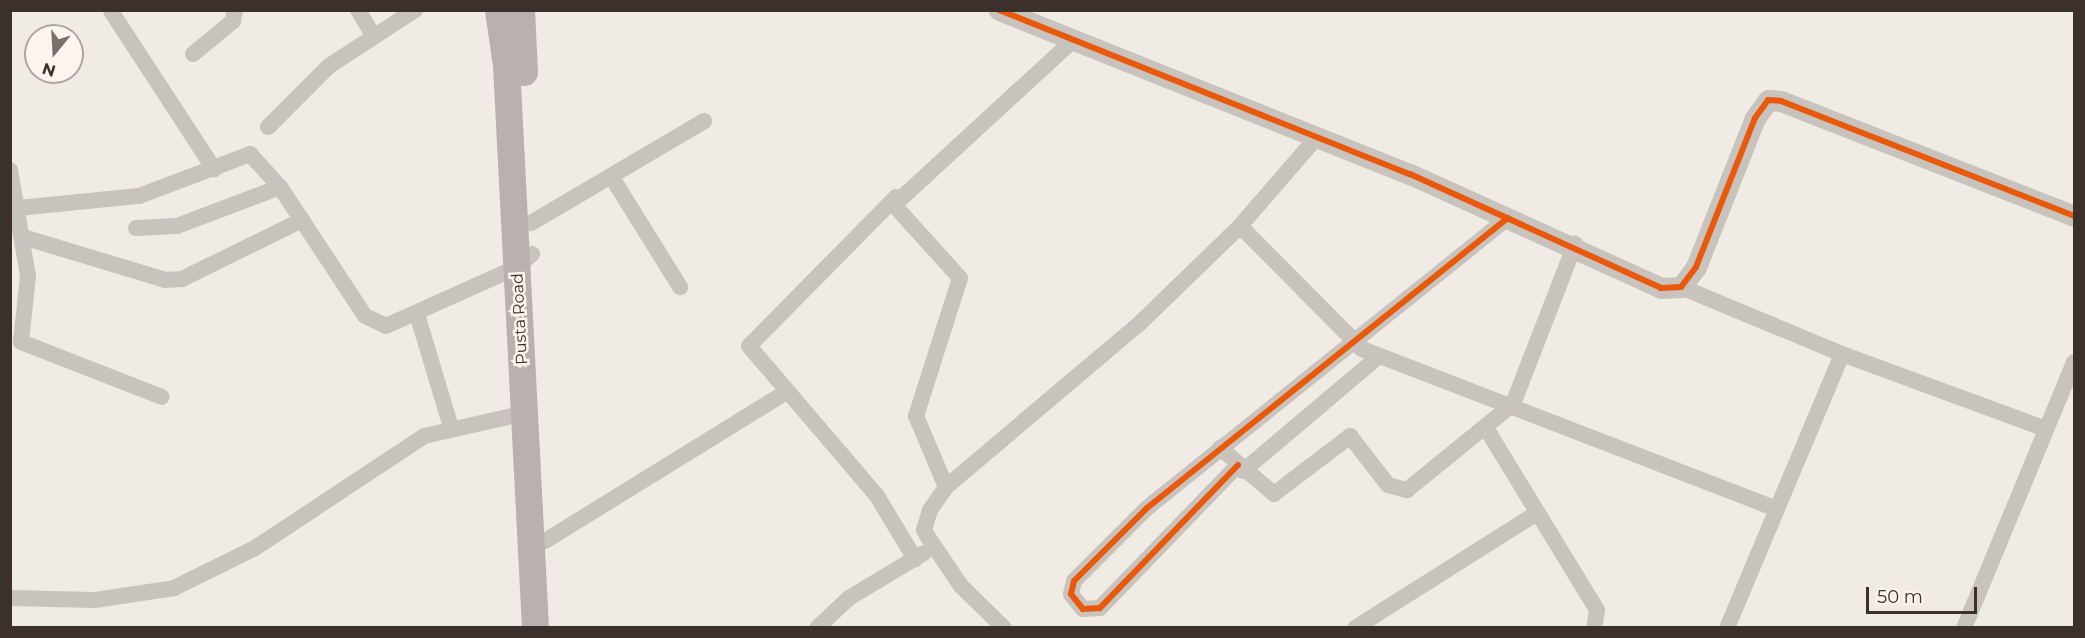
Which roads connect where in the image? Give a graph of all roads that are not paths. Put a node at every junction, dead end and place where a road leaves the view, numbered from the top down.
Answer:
1 (235, 10) edge
2 (358, 10) edge
3 (416, 10) edge
4 (498, 10) edge
5 (522, 10) edge
6 (999, 10) edge
7 (111, 11) edge
8 (373, 35) junction
9 (1071, 42) junction
10 (193, 54) dead end
11 (704, 121) dead end
12 (268, 127) dead end
13 (1318, 136) junction
14 (214, 169) junction
15 (10, 171) edge
16 (611, 176) junction
17 (280, 187) junction
18 (896, 197) junction
19 (18, 208) junction
20 (2074, 216) edge
21 (1508, 218) junction
22 (302, 220) junction
23 (531, 223) junction
24 (1240, 226) junction
25 (136, 228) dead end
26 (23, 237) junction
27 (1575, 244) junction
28 (525, 260) junction
29 (680, 286) dead end
30 (1681, 287) junction
31 (417, 314) junction
32 (1351, 340) junction
33 (1842, 354) junction
34 (1378, 357) junction
35 (2074, 362) edge
36 (786, 392) junction
37 (162, 397) dead end
38 (1513, 404) junction
39 (525, 414) junction
40 (451, 427) junction
41 (1486, 428) junction
42 (2046, 429) junction
43 (1220, 448) junction
44 (1240, 468) junction
45 (946, 487) junction
46 (1776, 509) junction
47 (1538, 513) junction
48 (545, 541) junction
49 (935, 547) junction
50 (915, 558) junction
51 (10, 598) edge
52 (535, 627) edge
53 (549, 627) edge
54 (817, 627) edge
55 (1004, 627) edge
56 (1355, 627) edge
57 (1594, 627) edge
58 (1727, 627) edge
59 (1964, 627) edge

1 - 10 street
2 - 8 street
3 - 8 street
4 - 28 main road, Pusta Road
5 - 23 main road, Pusta Road
6 - 9 street
7 - 14 street
8 - 12 street
9 - 13 street
9 - 18 street
11 - 16 street
13 - 21 street
13 - 24 street
14 - 17 street
14 - 19 street
15 - 19 street
16 - 23 street
16 - 29 street
17 - 22 street
17 - 25 street
18 - 36 street
18 - 45 street
19 - 26 street
20 - 30 street
21 - 27 street
21 - 32 street
22 - 26 street
22 - 31 street
23 - 28 main road, Pusta Road
24 - 32 street
24 - 45 street
26 - 37 street
27 - 30 street
27 - 38 street
28 - 31 street
28 - 39 main road, Pusta Road
28 - 48 main road, Pusta Road
30 - 33 street
31 - 40 street
32 - 34 street
32 - 43 street
33 - 42 street
33 - 46 street
34 - 38 street
34 - 44 street
35 - 42 street
36 - 48 street
36 - 50 street
38 - 41 street
38 - 46 street
39 - 40 street
39 - 52 main road, Pusta Road
40 - 51 street
41 - 44 street
41 - 47 street
42 - 59 street
43 - 44 street
43 - 44 street
45 - 49 street
46 - 58 street
47 - 56 street
47 - 57 street
48 - 53 main road, Pusta Road
49 - 50 street
49 - 55 street
50 - 54 street

